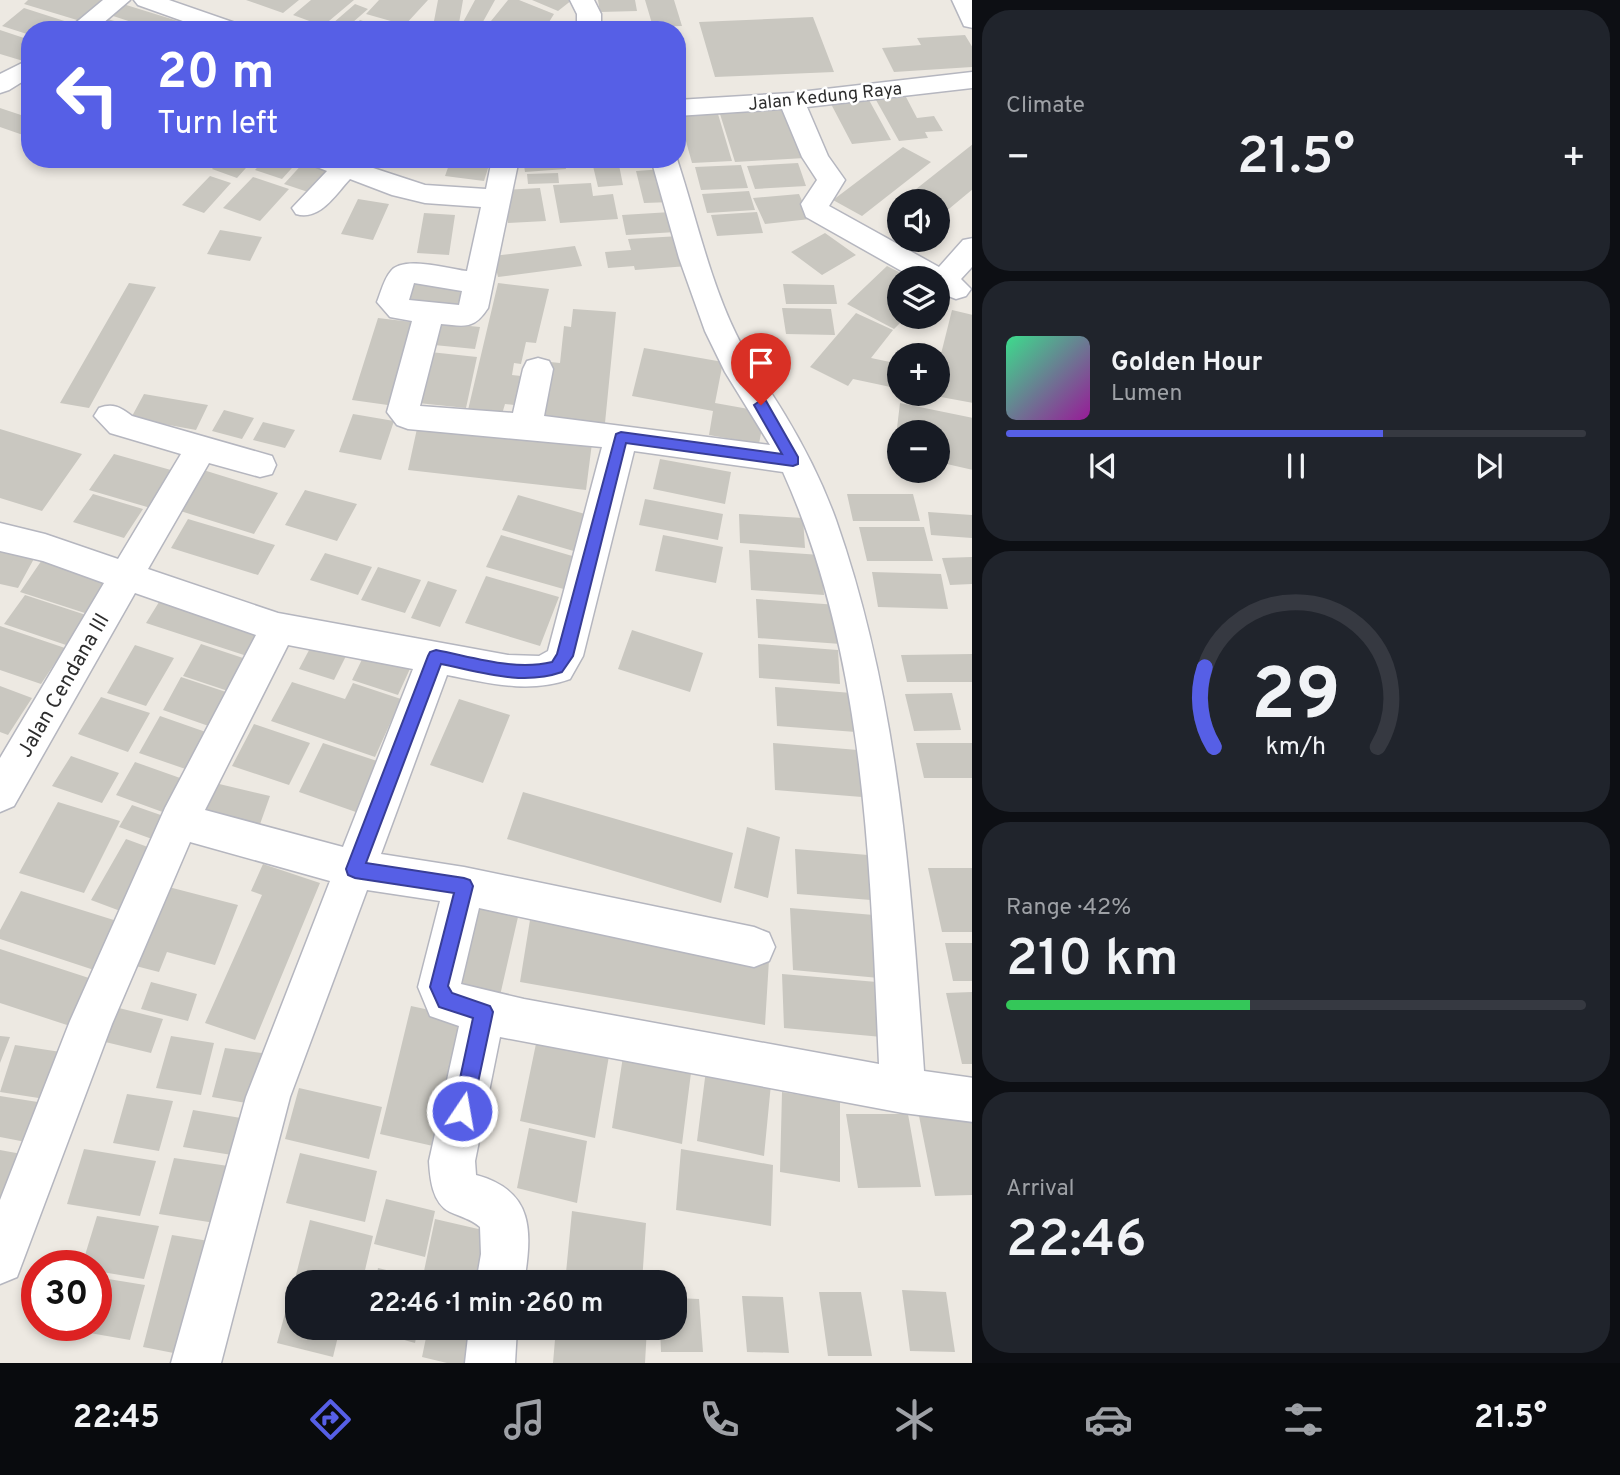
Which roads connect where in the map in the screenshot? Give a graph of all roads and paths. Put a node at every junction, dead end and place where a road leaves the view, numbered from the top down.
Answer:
1 (118, 0) edge
2 (146, 0) edge
3 (582, 0) edge
4 (964, 0) edge
5 (91, 21) edge
6 (206, 21) edge
7 (589, 21) edge
8 (972, 21) edge
9 (21, 72) edge
10 (972, 80) edge
11 (0, 85) edge
12 (791, 101) junction
13 (686, 107) edge
14 (336, 168) edge
15 (352, 168) edge
16 (504, 168) edge
17 (667, 168) edge
18 (495, 200) junction
19 (306, 208) dead end
20 (972, 250) edge
21 (477, 283) junction
22 (429, 313) junction
23 (538, 369) dead end
24 (110, 416) dead end
25 (526, 426) junction
26 (621, 438) junction
27 (201, 448) junction
28 (793, 461) junction
29 (260, 465) dead end
30 (0, 537) edge
31 (125, 575) junction
32 (278, 628) junction
33 (436, 656) junction
34 (0, 794) edge
35 (179, 821) junction
36 (355, 869) junction
37 (464, 886) junction
38 (754, 947) dead end
39 (484, 1012) junction
40 (903, 1091) junction
41 (972, 1100) edge
42 (0, 1260) edge
43 (502, 1270) edge
44 (492, 1340) edge
45 (196, 1363) edge
46 (489, 1363) edge

1 - 5 street
2 - 6 street
3 - 7 street
4 - 8 street
9 - 11 street
10 - 12 street, Jalan Kedung Raya
12 - 13 street, Jalan Kedung Raya
12 - 20 street
14 - 19 street
15 - 18 street
16 - 18 street
17 - 28 street
18 - 21 street
21 - 22 street
21 - 22 street
22 - 25 street
23 - 25 street
24 - 27 street
25 - 26 street
26 - 28 street
26 - 33 street
27 - 29 street
27 - 31 street
28 - 40 street
30 - 31 street
31 - 32 street
31 - 34 street, Jalan Cendana III
32 - 33 street
32 - 35 street
33 - 36 street
35 - 36 street
35 - 42 street
36 - 37 street
36 - 45 street
37 - 38 street
37 - 39 street
39 - 40 street
39 - 43 street
40 - 41 street
44 - 46 street

